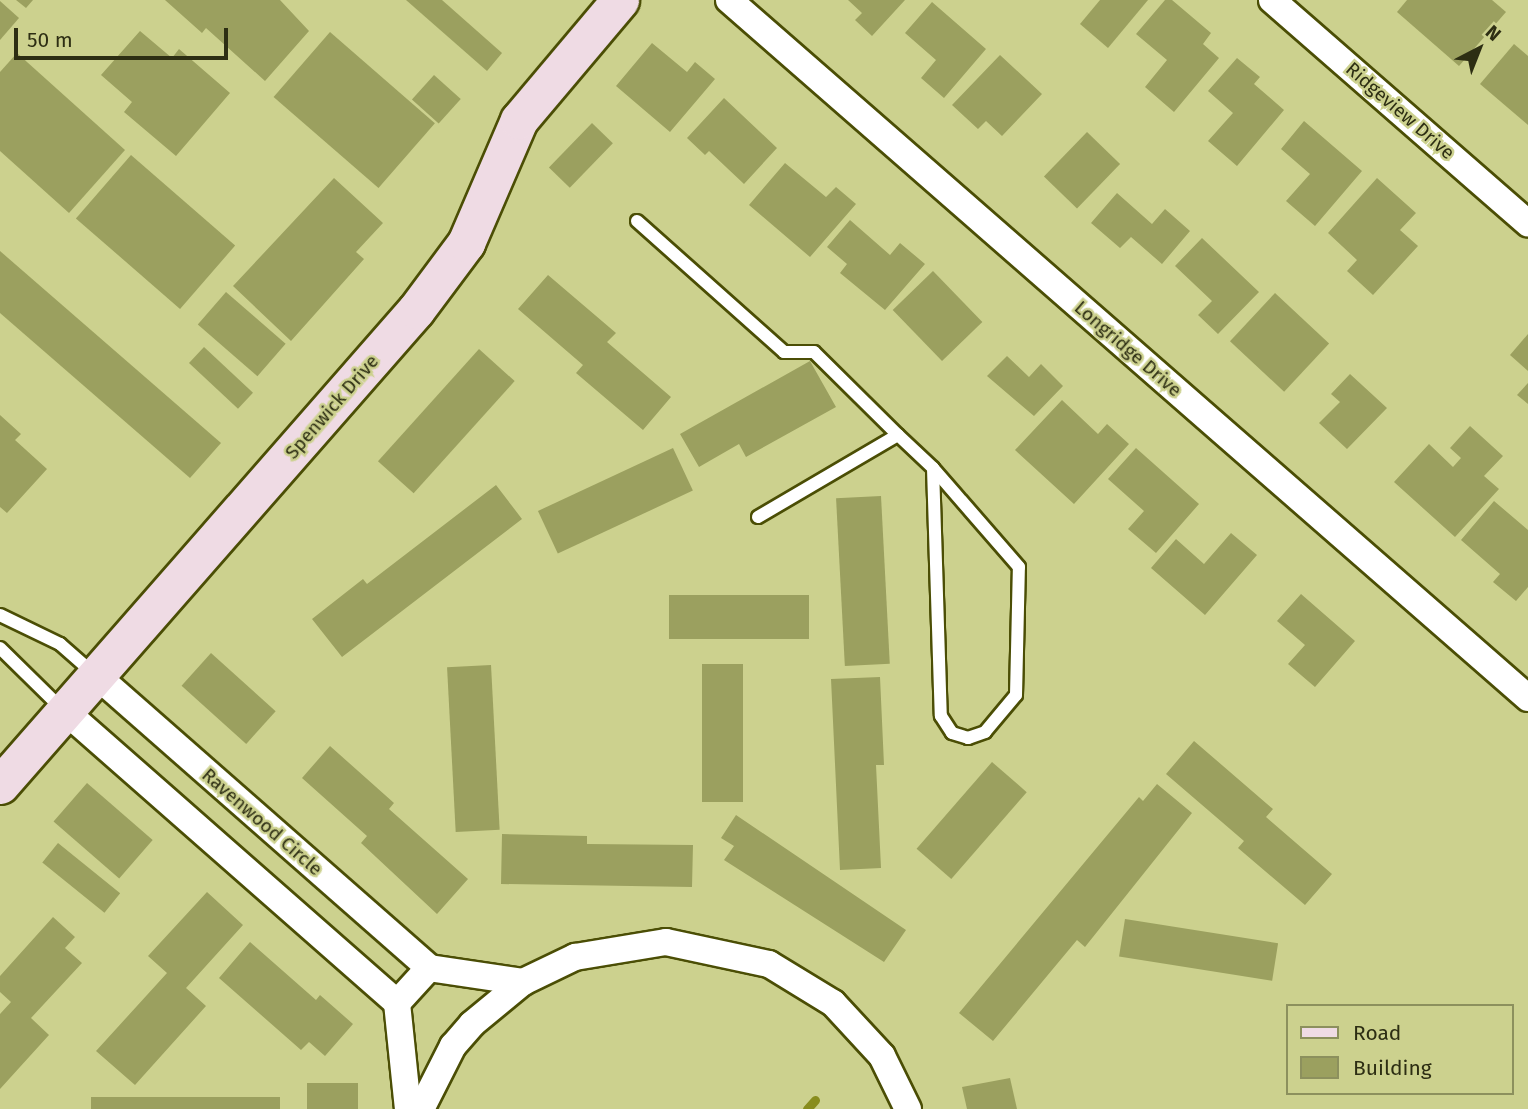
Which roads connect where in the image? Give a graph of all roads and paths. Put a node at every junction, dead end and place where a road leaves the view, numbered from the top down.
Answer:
1 (620, 0) edge
2 (729, 0) edge
3 (1272, 0) edge
4 (637, 221) dead end
5 (1528, 223) edge
6 (898, 435) junction
7 (933, 468) junction
8 (758, 517) dead end
9 (0, 615) edge
10 (0, 648) edge
11 (96, 675) junction
12 (1528, 698) edge
13 (65, 711) junction
14 (0, 785) edge
15 (429, 968) junction
16 (523, 982) junction
17 (397, 1003) junction
18 (408, 1109) edge
19 (421, 1109) edge
20 (908, 1109) edge

1 - 11 street, Spenwick Drive
2 - 12 street, Longridge Drive
3 - 5 street, Ridgeview Drive
4 - 6 lane
6 - 7 lane
6 - 8 lane
7 - 7 lane
9 - 11 lane
10 - 13 lane
11 - 13 street, Spenwick Drive
11 - 15 street, Ravenwood Circle
13 - 14 street, Spenwick Drive
13 - 17 street
15 - 16 street
15 - 17 street
16 - 19 street
16 - 20 street
17 - 18 street

